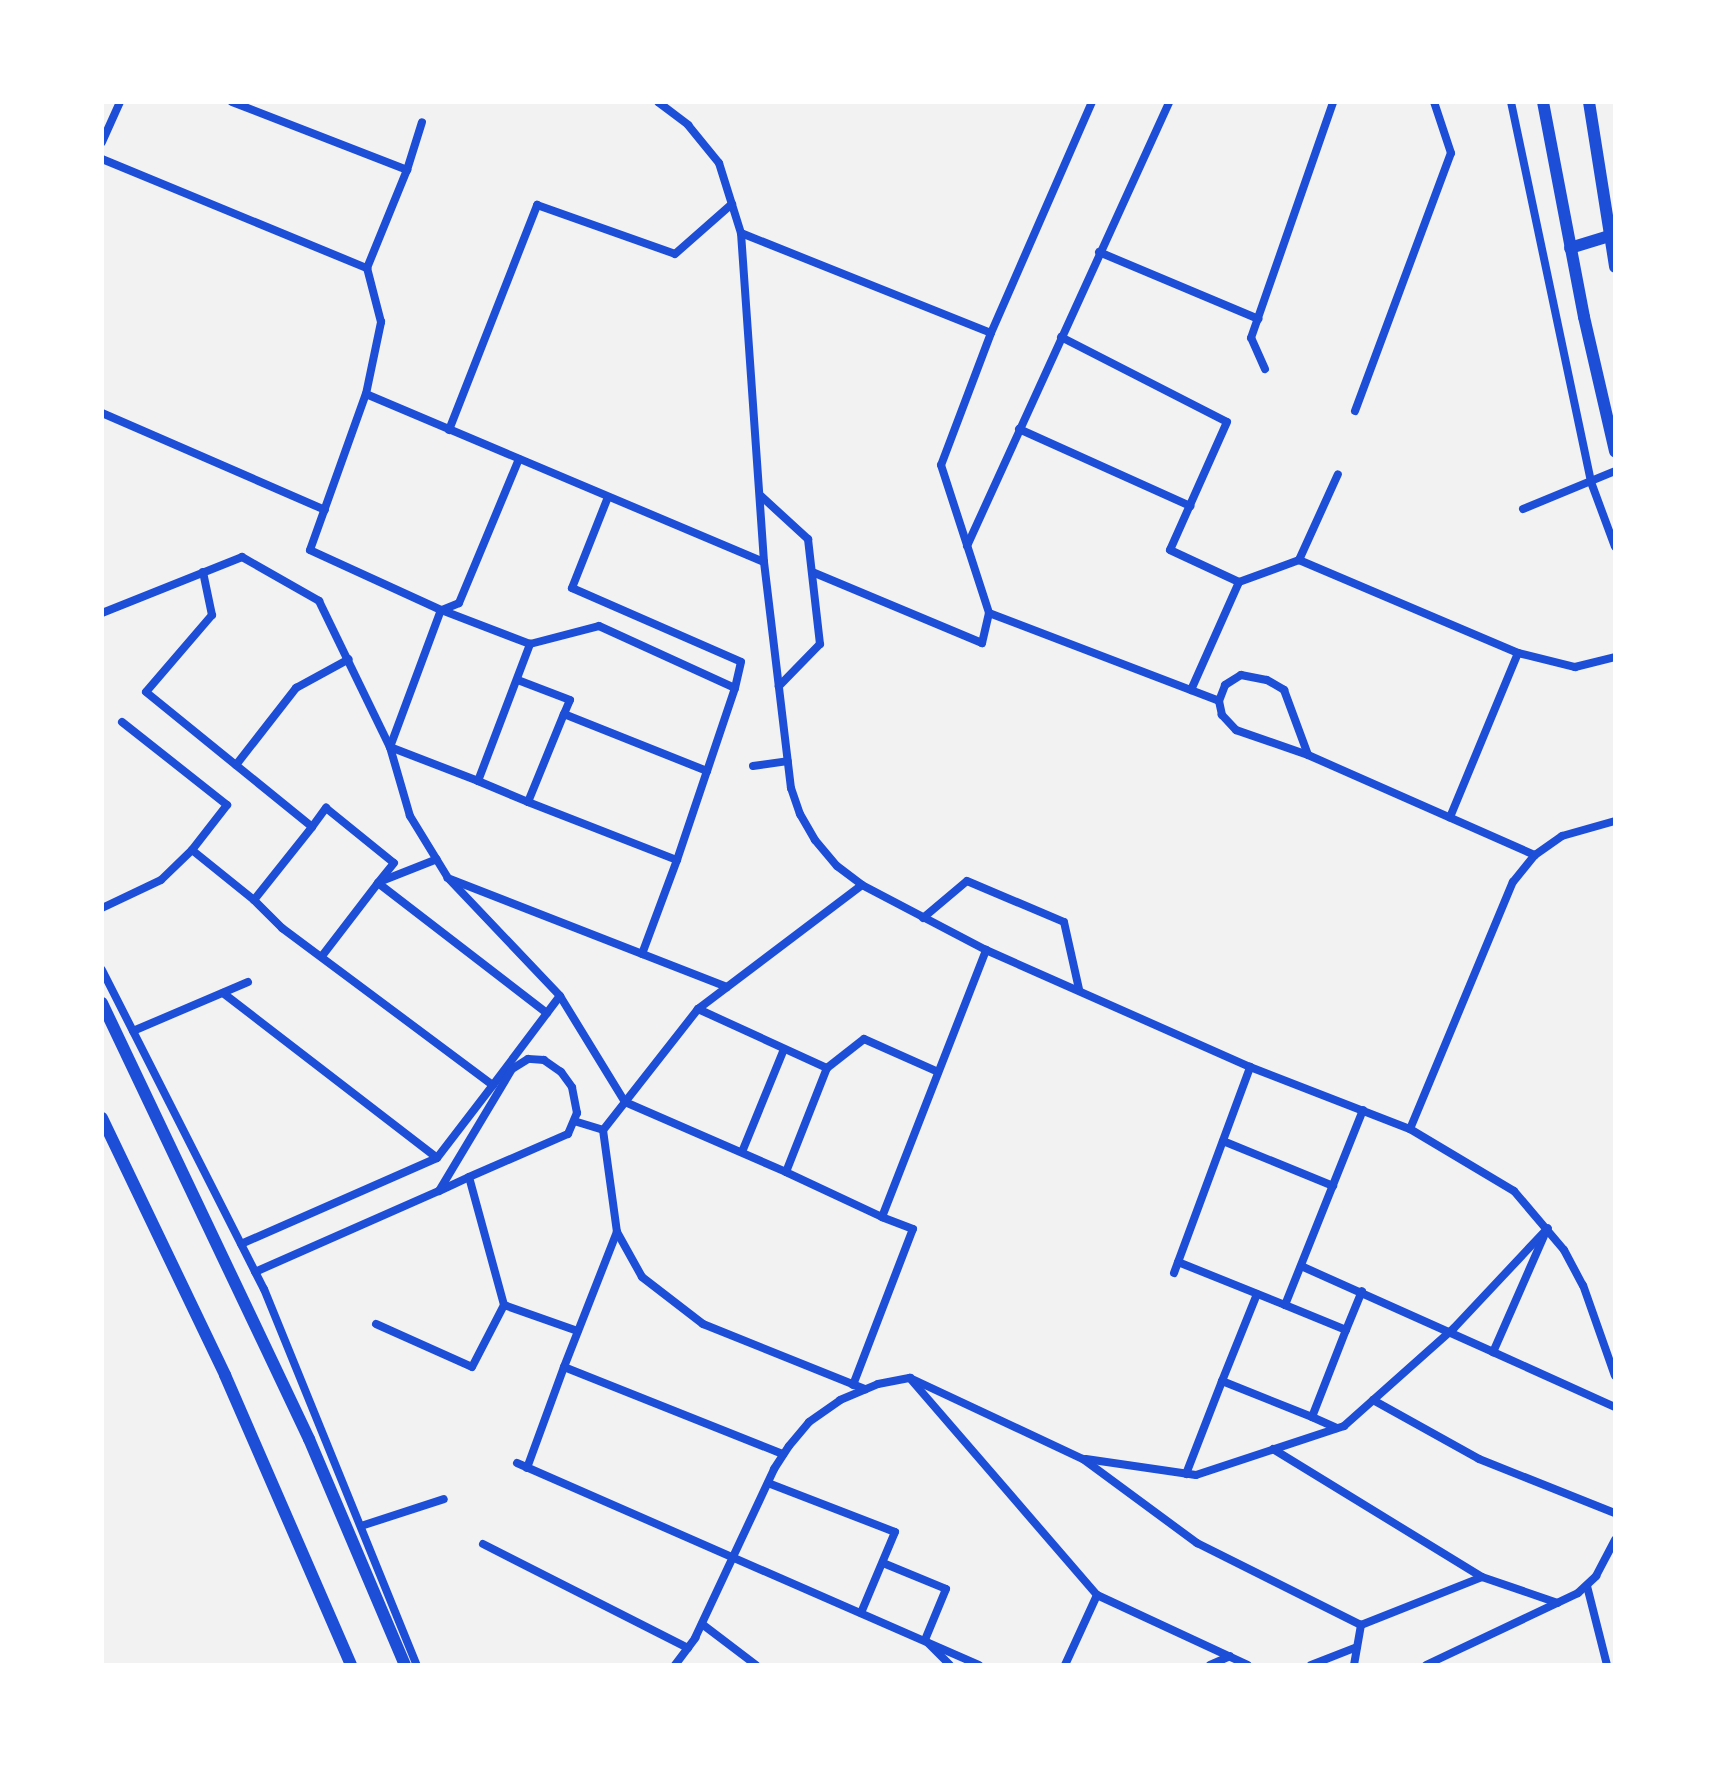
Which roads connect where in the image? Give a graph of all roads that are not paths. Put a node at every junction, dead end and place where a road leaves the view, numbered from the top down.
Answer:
1 (232, 102) edge
2 (658, 102) edge
3 (1092, 102) edge
4 (1169, 102) edge
5 (1333, 102) edge
6 (1434, 102) edge
7 (1511, 102) edge
8 (1543, 102) edge
9 (1589, 102) edge
10 (116, 103) edge
11 (422, 122) dead end
12 (102, 142) edge
13 (102, 159) edge
14 (407, 170) junction
15 (732, 204) junction
16 (741, 233) junction
17 (1609, 236) junction
18 (1570, 248) junction
19 (1099, 252) junction
20 (1615, 267) edge
21 (367, 268) junction
22 (1258, 319) junction
23 (991, 333) junction
24 (1061, 337) junction
25 (1265, 369) dead end
26 (366, 394) junction
27 (1355, 411) dead end
28 (102, 413) edge
29 (1019, 429) junction
30 (449, 430) junction
31 (1615, 451) edge
32 (519, 459) junction
33 (1615, 471) edge
34 (1338, 474) dead end
35 (1591, 482) junction
36 (761, 496) junction
37 (608, 497) junction
38 (1190, 506) junction
39 (1523, 509) dead end
40 (325, 510) junction
41 (967, 546) junction
42 (1615, 547) edge
43 (1299, 560) junction
44 (764, 562) junction
45 (203, 572) junction
46 (812, 572) junction
47 (1239, 582) junction
48 (441, 610) junction
49 (102, 613) edge
50 (989, 613) junction
51 (530, 644) junction
52 (1518, 653) junction
53 (1615, 657) edge
54 (349, 659) junction
55 (518, 680) junction
56 (779, 686) junction
57 (735, 688) junction
58 (1191, 690) junction
59 (1219, 701) junction
60 (564, 714) junction
61 (122, 722) dead end
62 (390, 747) junction
63 (1308, 755) junction
64 (788, 761) junction
65 (236, 765) junction
66 (753, 766) dead end
67 (707, 771) junction
68 (478, 781) junction
69 (528, 802) junction
70 (1450, 817) junction
71 (1615, 821) edge
72 (312, 827) junction
73 (192, 850) junction
74 (1535, 855) junction
75 (437, 859) junction
76 (677, 860) junction
77 (448, 878) junction
78 (378, 883) junction
79 (862, 885) junction
80 (254, 900) junction
81 (102, 908) edge
82 (923, 918) junction
83 (986, 950) junction
84 (642, 954) junction
85 (322, 956) junction
86 (102, 970) edge
87 (248, 982) dead end
88 (727, 987) junction
89 (1079, 989) junction
90 (223, 993) junction
91 (560, 996) junction
92 (102, 1003) edge
93 (698, 1009) junction
94 (547, 1013) junction
95 (133, 1031) junction
96 (784, 1049) junction
97 (1250, 1067) junction
98 (827, 1068) junction
99 (938, 1072) junction
100 (493, 1085) junction
101 (625, 1102) junction
102 (1363, 1110) junction
103 (102, 1118) edge
104 (574, 1121) junction
105 (1410, 1129) junction
106 (603, 1130) junction
107 (1223, 1141) junction
108 (742, 1152) junction
109 (437, 1158) junction
110 (786, 1172) junction
111 (469, 1177) junction
112 (1333, 1186) junction
113 (439, 1191) junction
114 (882, 1217) junction
115 (1548, 1228) junction
116 (617, 1232) junction
117 (241, 1244) junction
118 (1178, 1262) junction
119 (1301, 1266) junction
120 (255, 1272) junction
121 (1174, 1273) dead end
122 (1362, 1291) junction
123 (1257, 1294) junction
124 (504, 1305) junction
125 (1285, 1305) junction
126 (376, 1324) dead end
127 (1346, 1330) junction
128 (578, 1331) junction
129 (1449, 1332) junction
130 (1493, 1352) junction
131 (564, 1367) junction
132 (1615, 1376) edge
133 (910, 1378) junction
134 (1222, 1381) junction
135 (853, 1385) junction
136 (865, 1389) junction
137 (1373, 1400) junction
138 (1615, 1407) edge
139 (1312, 1417) junction
140 (1337, 1428) junction
141 (1273, 1449) junction
142 (783, 1454) junction
143 (1083, 1459) junction
144 (517, 1463) dead end
145 (527, 1468) junction
146 (1186, 1474) junction
147 (768, 1483) junction
148 (444, 1499) dead end
149 (1615, 1513) edge
150 (361, 1526) junction
151 (1615, 1540) edge
152 (483, 1544) dead end
153 (734, 1558) junction
154 (883, 1563) junction
155 (1482, 1577) junction
156 (1587, 1586) junction
157 (1097, 1595) junction
158 (1558, 1603) junction
159 (861, 1613) junction
160 (702, 1624) junction
161 (1361, 1625) junction
162 (925, 1640) junction
163 (1357, 1647) junction
164 (688, 1648) junction
165 (1230, 1656) junction
166 (351, 1665) edge
167 (405, 1665) edge
168 (417, 1665) edge
169 (675, 1665) edge
170 (756, 1665) edge
171 (950, 1665) edge
172 (979, 1665) edge
173 (1065, 1665) edge
174 (1210, 1665) edge
175 (1248, 1665) edge
176 (1311, 1665) edge
177 (1354, 1665) edge
178 (1426, 1665) edge
179 (1607, 1665) edge

1 - 14 street
2 - 15 street
3 - 23 street
4 - 19 street
5 - 22 street
6 - 27 street
7 - 35 street
8 - 18 street
9 - 17 street
10 - 12 street
11 - 14 street
13 - 21 street
14 - 21 street
15 - 16 street
15 - 30 street
16 - 23 street
16 - 36 street
17 - 18 street
17 - 20 street
18 - 31 street
19 - 22 street
19 - 24 street
21 - 26 street
22 - 25 street
23 - 41 street
24 - 29 street
24 - 38 street
26 - 30 street
26 - 40 street
28 - 40 street
29 - 38 street
29 - 41 street
30 - 32 street
32 - 37 street
32 - 48 street
33 - 35 street
34 - 43 street
35 - 39 street
35 - 42 street
36 - 44 street
36 - 46 street
37 - 44 street
37 - 57 street
38 - 47 street
40 - 48 street
41 - 50 street
43 - 47 street
43 - 52 street
44 - 56 street
45 - 49 street
45 - 54 street
45 - 65 street
46 - 50 street
46 - 56 street
47 - 58 street
48 - 51 street
48 - 62 street
50 - 58 street
51 - 55 street
51 - 57 street
52 - 53 street
52 - 70 street
54 - 62 street
54 - 65 street
55 - 60 street
55 - 68 street
56 - 64 street
57 - 67 street
58 - 59 street
59 - 63 street
59 - 63 street
60 - 67 street
60 - 69 street
61 - 73 street
62 - 68 street
62 - 75 street
63 - 70 street
64 - 66 street
64 - 79 street
65 - 72 street
67 - 76 street
68 - 69 street
69 - 76 street
70 - 74 street
71 - 74 street
72 - 78 street
72 - 80 street
73 - 80 street
73 - 81 street
74 - 105 street
75 - 77 street
75 - 78 street
76 - 84 street
77 - 84 street
77 - 91 street
78 - 85 street
78 - 94 street
79 - 82 street
79 - 88 street
80 - 85 street
82 - 83 street
82 - 89 street
83 - 89 street
83 - 99 street
84 - 88 street
85 - 100 street
86 - 95 street
87 - 90 street
88 - 93 street
89 - 97 street
90 - 95 street
90 - 109 street
91 - 94 street
91 - 101 street
92 - 167 street
93 - 96 street
93 - 101 street
94 - 100 street
95 - 117 street
96 - 98 street
96 - 108 street
97 - 102 street
97 - 107 street
98 - 99 street
98 - 110 street
99 - 114 street
100 - 109 street
101 - 106 street
101 - 108 street
102 - 105 street
102 - 112 street
103 - 166 street
104 - 106 street
104 - 111 street
104 - 113 street
105 - 115 street
106 - 116 street
107 - 112 street
107 - 118 street
108 - 110 street
109 - 117 street
110 - 114 street
111 - 113 street
111 - 124 street
112 - 119 street
113 - 120 street
114 - 135 street
115 - 129 street
115 - 130 street
115 - 132 street
116 - 128 street
116 - 135 street
117 - 120 street
118 - 121 street
118 - 123 street
119 - 122 street
119 - 125 street
120 - 150 street
122 - 127 street
122 - 129 street
123 - 125 street
123 - 134 street
124 - 126 street
124 - 128 street
125 - 127 street
127 - 139 street
128 - 131 street
129 - 130 street
129 - 137 street
130 - 138 street
131 - 142 street
131 - 145 street
133 - 136 street
133 - 143 street
133 - 157 street
134 - 139 street
134 - 146 street
135 - 136 street
136 - 142 street
137 - 140 street
137 - 149 street
139 - 140 street
140 - 141 street
141 - 146 street
141 - 155 street
142 - 147 street
143 - 146 street
143 - 161 street
144 - 145 street
145 - 153 street
147 - 153 street
147 - 154 street
148 - 150 street
150 - 168 street
151 - 156 street
152 - 164 street
153 - 159 street
153 - 160 street
154 - 159 street
154 - 162 street
155 - 158 street
155 - 161 street
156 - 158 street
156 - 179 street
157 - 165 street
157 - 173 street
158 - 178 street
159 - 162 street
160 - 164 street
160 - 170 street
161 - 163 street
162 - 171 street
162 - 172 street
163 - 176 street
163 - 177 street
164 - 169 street
165 - 174 street
165 - 175 street

